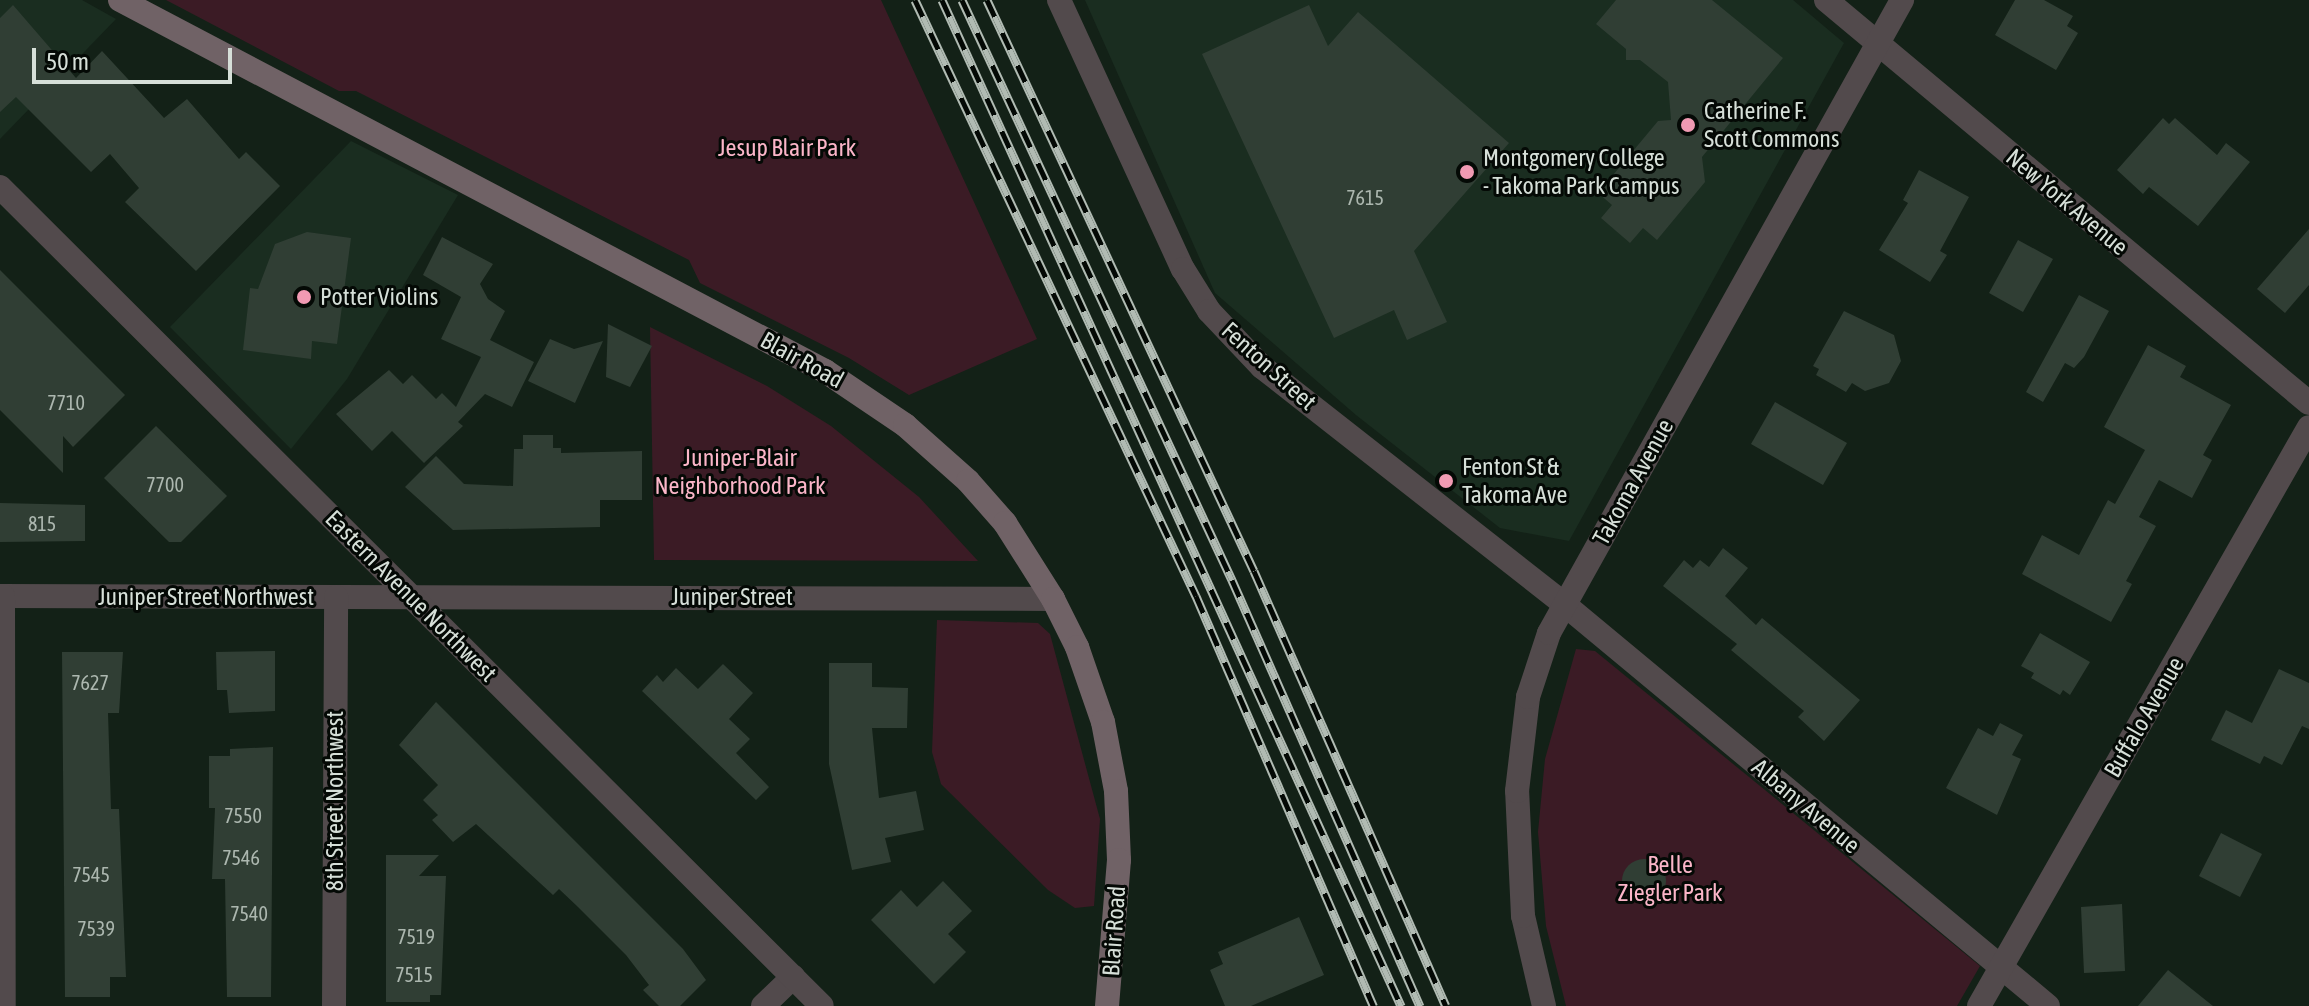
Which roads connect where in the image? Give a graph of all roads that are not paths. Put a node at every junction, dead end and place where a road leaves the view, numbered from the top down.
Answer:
1 (120, 0) edge
2 (1059, 0) edge
3 (1826, 0) edge
4 (1902, 0) edge
5 (1878, 44) junction
6 (0, 187) edge
7 (2309, 403) edge
8 (2309, 427) edge
9 (2, 596) edge
10 (336, 597) junction
11 (411, 597) junction
12 (1053, 599) junction
13 (1564, 604) junction
14 (2000, 968) junction
15 (793, 977) junction
16 (4, 1006) edge
17 (334, 1006) edge
18 (763, 1006) edge
19 (822, 1006) edge
20 (1107, 1006) edge
21 (1544, 1006) edge
22 (1979, 1006) edge
23 (2048, 1006) edge

1 - 12 main road, Blair Road
2 - 13 street, Fenton Street
3 - 5 street, New York Avenue
4 - 5 street, Takoma Avenue
5 - 7 street, New York Avenue
5 - 13 street, Takoma Avenue
6 - 11 street, Eastern Avenue Northwest
8 - 14 street, Buffalo Avenue
9 - 10 street, Juniper Street Northwest
9 - 16 street
10 - 11 street, Juniper Street Northwest
10 - 17 street, 8th Street Northwest
11 - 12 street, Juniper Street
11 - 15 street, Eastern Avenue Northwest
12 - 20 main road, Blair Road
13 - 14 street, Albany Avenue
13 - 21 street, Takoma Avenue
14 - 22 street, Buffalo Avenue
14 - 23 street, Albany Avenue
15 - 18 street
15 - 19 street, Eastern Avenue Northwest

